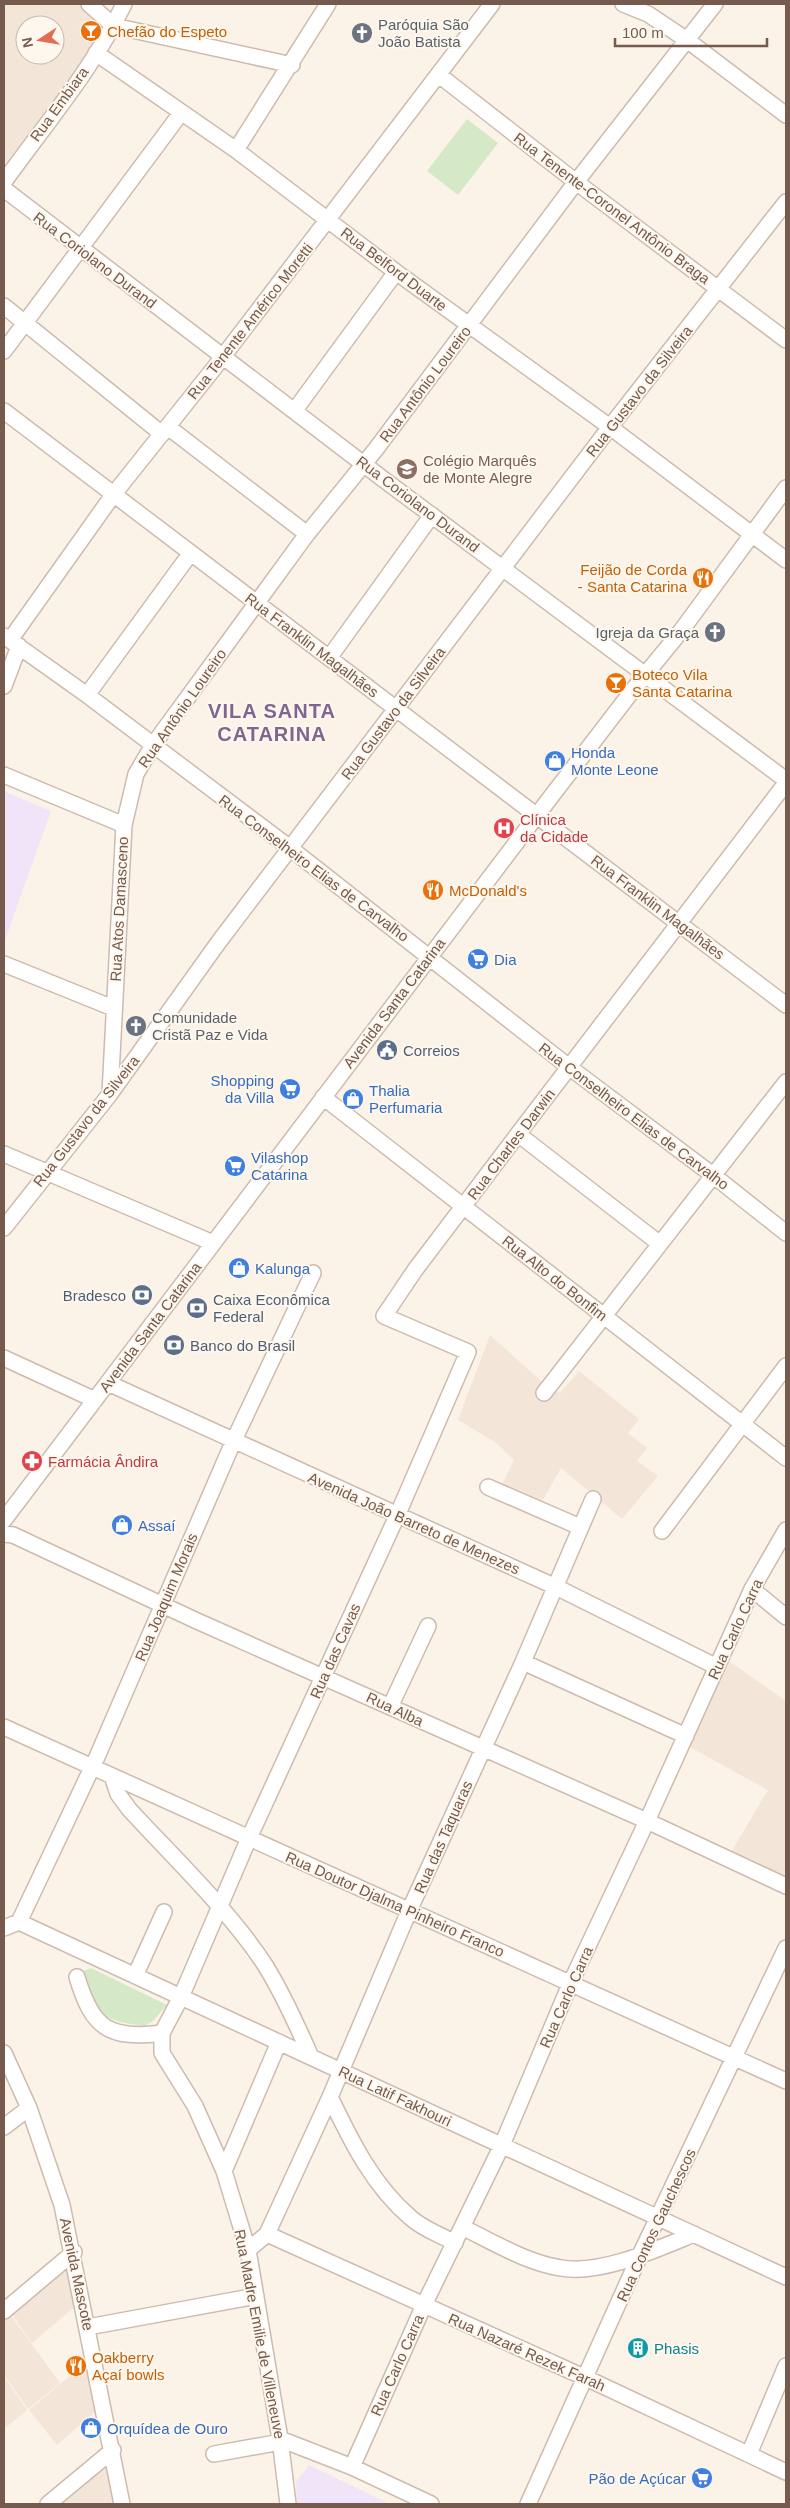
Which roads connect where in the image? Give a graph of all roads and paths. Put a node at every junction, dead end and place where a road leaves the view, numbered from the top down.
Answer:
1 (89, 4) edge
2 (124, 4) edge
3 (328, 4) edge
4 (492, 4) edge
5 (623, 4) edge
6 (715, 4) edge
7 (114, 26) junction
8 (687, 40) junction
9 (96, 53) junction
10 (292, 65) junction
11 (439, 75) junction
12 (181, 113) junction
13 (786, 115) edge
14 (236, 150) junction
15 (4, 182) edge
16 (576, 182) junction
17 (4, 189) edge
18 (786, 202) edge
19 (328, 220) junction
20 (81, 249) junction
21 (396, 272) junction
22 (720, 289) junction
23 (4, 306) edge
24 (26, 324) junction
25 (470, 325) junction
26 (786, 340) edge
27 (4, 351) edge
28 (223, 357) junction
29 (295, 410) junction
30 (4, 411) edge
31 (610, 427) junction
32 (165, 430) junction
33 (363, 464) junction
34 (786, 488) edge
35 (113, 495) junction
36 (432, 515) junction
37 (307, 534) junction
38 (752, 534) junction
39 (190, 554) junction
40 (786, 560) edge
41 (502, 568) junction
42 (257, 602) junction
43 (11, 641) edge
44 (330, 658) junction
45 (644, 675) junction
46 (4, 686) edge
47 (87, 695) junction
48 (396, 709) junction
49 (153, 745) junction
50 (4, 775) edge
51 (786, 781) edge
52 (537, 816) junction
53 (124, 825) junction
54 (290, 848) junction
55 (680, 924) junction
56 (430, 957) junction
57 (4, 964) edge
58 (786, 1005) edge
59 (113, 1008) junction
60 (569, 1067) junction
61 (786, 1082) edge
62 (110, 1094) junction
63 (323, 1097) junction
64 (518, 1134) junction
65 (4, 1154) edge
66 (47, 1172) junction
67 (714, 1176) junction
68 (463, 1207) junction
69 (4, 1228) edge
70 (786, 1233) edge
71 (213, 1243) junction
72 (660, 1244) junction
73 (313, 1273) dead end
74 (384, 1316) joint
75 (604, 1316) junction
76 (4, 1358) edge
77 (786, 1366) edge
78 (108, 1383) junction
79 (544, 1393) dead end
80 (95, 1400) junction
81 (743, 1424) junction
82 (234, 1440) junction
83 (786, 1458) edge
84 (488, 1488) dead end
85 (593, 1499) dead end
86 (398, 1516) junction
87 (4, 1520) edge
88 (580, 1528) junction
89 (786, 1530) edge
90 (662, 1531) dead end
91 (4, 1534) edge
92 (556, 1587) junction
93 (752, 1589) junction
94 (164, 1604) junction
95 (786, 1617) edge
96 (428, 1626) dead end
97 (523, 1662) junction
98 (717, 1667) junction
99 (323, 1676) junction
100 (390, 1707) junction
101 (4, 1727) edge
102 (686, 1736) junction
103 (483, 1750) junction
104 (92, 1766) junction
105 (112, 1776) junction
106 (647, 1821) junction
107 (249, 1838) junction
108 (786, 1886) edge
109 (220, 1908) junction
110 (409, 1911) junction
111 (164, 1912) dead end
112 (19, 1922) junction
113 (4, 1928) edge
114 (786, 1948) edge
115 (781, 1973) edge
116 (135, 1976) junction
117 (77, 1977) dead end
118 (571, 1982) junction
119 (181, 1997) junction
120 (162, 2032) junction
121 (279, 2042) junction
122 (4, 2053) edge
123 (311, 2057) junction
124 (735, 2058) junction
125 (340, 2070) junction
126 (786, 2082) edge
127 (330, 2097) junction
128 (29, 2108) junction
129 (4, 2127) edge
130 (502, 2145) junction
131 (224, 2171) junction
132 (660, 2218) junction
133 (462, 2227) junction
134 (267, 2234) junction
135 (694, 2234) junction
136 (455, 2243) junction
137 (248, 2250) junction
138 (74, 2252) junction
139 (640, 2255) junction
140 (786, 2277) edge
141 (256, 2296) junction
142 (424, 2305) junction
143 (4, 2311) edge
144 (88, 2327) junction
145 (786, 2366) edge
146 (586, 2378) junction
147 (281, 2440) junction
148 (113, 2450) junction
149 (214, 2454) dead end
150 (749, 2454) junction
151 (352, 2467) junction
152 (786, 2472) edge
153 (48, 2504) edge
154 (122, 2504) edge
155 (288, 2504) edge
156 (432, 2504) edge
157 (528, 2504) edge

1 - 7 street
2 - 7 street, Rua Embiara
3 - 10 street
4 - 11 street, Rua Tenente Américo Moretti
5 - 8 street
6 - 8 street, Rua Antônio Loureiro
7 - 9 street, Rua Embiara
7 - 10 street
8 - 13 street
8 - 16 street, Rua Antônio Loureiro
9 - 12 street, Rua Belford Duarte
9 - 15 street, Rua Embiara
10 - 14 street
11 - 16 street, Rua Tenente-Coronel Antônio Braga
11 - 19 street, Rua Tenente Américo Moretti
12 - 14 street, Rua Belford Duarte
12 - 20 street
14 - 19 street, Rua Belford Duarte
16 - 22 street, Rua Tenente-Coronel Antônio Braga
16 - 25 street, Rua Antônio Loureiro
17 - 20 street, Rua Coriolano Durand
18 - 22 street, Rua Gustavo da Silveira
19 - 21 street, Rua Belford Duarte
19 - 28 street, Rua Tenente Américo Moretti
20 - 24 street
20 - 28 street, Rua Coriolano Durand
21 - 25 street, Rua Belford Duarte
21 - 29 street
22 - 26 street, Rua Tenente-Coronel Antônio Braga
22 - 31 street, Rua Gustavo da Silveira
23 - 24 street
24 - 27 street
24 - 32 street
25 - 31 street, Rua Belford Duarte
25 - 33 street, Rua Antônio Loureiro
28 - 29 street, Rua Coriolano Durand
28 - 32 street, Rua Tenente Américo Moretti
29 - 33 street, Rua Coriolano Durand
30 - 35 street, Rua Franklin Magalhães
31 - 38 street, Rua Belford Duarte
31 - 41 street, Rua Gustavo da Silveira
32 - 35 street, Rua Tenente Américo Moretti
32 - 37 street
33 - 36 street, Rua Coriolano Durand
33 - 37 street, Rua Antônio Loureiro
34 - 38 street, Avenida Santa Catarina
35 - 39 street, Rua Franklin Magalhães
35 - 43 street, Rua Tenente Américo Moretti
36 - 41 street, Rua Coriolano Durand
36 - 44 street
37 - 42 street, Rua Antônio Loureiro
38 - 40 street, Rua Belford Duarte
38 - 45 street, Avenida Santa Catarina
39 - 42 street, Rua Franklin Magalhães
39 - 47 street
41 - 45 street, Rua Coriolano Durand
41 - 48 street, Rua Gustavo da Silveira
42 - 44 street, Rua Franklin Magalhães
42 - 49 street, Rua Antônio Loureiro
43 - 46 street, Rua Tenente Américo Moretti
43 - 47 street, Rua Conselheiro Elias de Carvalho
44 - 48 street, Rua Franklin Magalhães
45 - 51 street, Rua Coriolano Durand
45 - 52 street, Avenida Santa Catarina
47 - 49 street, Rua Conselheiro Elias de Carvalho
48 - 52 street, Rua Franklin Magalhães
48 - 54 street, Rua Gustavo da Silveira
49 - 53 street, Rua Antônio Loureiro
49 - 54 street, Rua Conselheiro Elias de Carvalho
50 - 53 street, Rua Atos Damasceno
51 - 55 street, Rua Charles Darwin
52 - 55 street, Rua Franklin Magalhães
52 - 56 street, Avenida Santa Catarina
53 - 59 street, Rua Atos Damasceno
54 - 56 street, Rua Conselheiro Elias de Carvalho
54 - 62 street, Rua Gustavo da Silveira
55 - 58 street, Rua Franklin Magalhães
55 - 60 street, Rua Charles Darwin
56 - 60 street, Rua Conselheiro Elias de Carvalho
56 - 63 street, Avenida Santa Catarina
57 - 59 street
59 - 62 street, Rua Atos Damasceno
60 - 64 street, Rua Charles Darwin
60 - 67 street, Rua Conselheiro Elias de Carvalho
61 - 67 street
62 - 66 street, Rua Gustavo da Silveira
63 - 68 street, Rua Alto do Bonfim
63 - 71 street, Avenida Santa Catarina
64 - 68 street, Rua Charles Darwin
64 - 72 street
65 - 66 street
66 - 69 street, Rua Gustavo da Silveira
66 - 71 street
67 - 70 street, Rua Conselheiro Elias de Carvalho
67 - 72 street
68 - 74 street, Rua Charles Darwin
68 - 75 street, Rua Alto do Bonfim
71 - 78 street, Avenida Santa Catarina
72 - 75 street
73 - 82 street, Rua Joaquim Morais
74 - 86 street, Rua das Cavas
75 - 79 street
75 - 81 street, Rua Alto do Bonfim
76 - 80 street
77 - 81 street
78 - 80 street, Avenida Santa Catarina
78 - 82 street, Avenida João Barreto de Menezes
80 - 87 street, Avenida Santa Catarina
81 - 83 street, Rua Alto do Bonfim
81 - 90 street
82 - 86 street, Avenida João Barreto de Menezes
82 - 94 street, Rua Joaquim Morais
84 - 88 street
85 - 88 street, Rua das Taquaras
86 - 92 street, Avenida João Barreto de Menezes
86 - 99 street, Rua das Cavas
88 - 92 street, Rua das Taquaras
89 - 93 street, Rua Carlo Carra
91 - 94 street, Rua Alba
92 - 97 street, Rua das Taquaras
92 - 98 street, Avenida João Barreto de Menezes
93 - 95 street
93 - 98 street, Rua Carlo Carra
94 - 99 street, Rua Alba
94 - 104 street, Rua Joaquim Morais
96 - 100 street
97 - 102 street
97 - 103 street, Rua das Taquaras
98 - 102 street, Rua Carlo Carra
99 - 100 street, Rua Alba
99 - 107 street, Rua das Cavas
100 - 103 street, Rua Alba
101 - 104 street, Rua Doutor Djalma Pinheiro Franco
102 - 106 street, Rua Carlo Carra
103 - 106 street, Rua Alba
103 - 110 street, Rua das Taquaras
104 - 105 street, Rua Doutor Djalma Pinheiro Franco
104 - 112 street, Rua Joaquim Morais
105 - 107 street, Rua Doutor Djalma Pinheiro Franco
105 - 109 street
106 - 108 street, Rua Alba
106 - 118 street, Rua Carlo Carra
107 - 109 street, Rua das Cavas
107 - 110 street, Rua Doutor Djalma Pinheiro Franco
109 - 119 street, Rua das Cavas
109 - 123 street
110 - 118 street, Rua Doutor Djalma Pinheiro Franco
110 - 125 street, Rua das Taquaras
111 - 116 street
112 - 113 street
112 - 116 street, Rua Latif Fakhouri
114 - 115 street, Rua Contos Gauchescos
115 - 124 street, Rua Contos Gauchescos
116 - 119 street, Rua Latif Fakhouri
117 - 120 street
118 - 124 street, Rua Doutor Djalma Pinheiro Franco
118 - 130 street, Rua Carlo Carra
119 - 120 street, Rua das Cavas
119 - 121 street, Rua Latif Fakhouri
120 - 131 street, Rua Madre Emilie de Villeneuve
121 - 123 street, Rua Latif Fakhouri
121 - 131 street
122 - 128 street, Avenida Mascote
123 - 125 street, Rua Latif Fakhouri
124 - 126 street, Rua Doutor Djalma Pinheiro Franco
124 - 132 street, Rua Contos Gauchescos
125 - 127 street, Rua das Taquaras
125 - 130 street, Rua Latif Fakhouri
127 - 134 street, Rua das Taquaras
127 - 136 street
128 - 129 street
128 - 138 street, Avenida Mascote
130 - 132 street, Rua Latif Fakhouri
130 - 133 street, Rua Carlo Carra
131 - 137 street, Rua Madre Emilie de Villeneuve
132 - 135 street, Rua Latif Fakhouri
132 - 139 street, Rua Contos Gauchescos
133 - 136 street, Rua Carlo Carra
133 - 139 street
134 - 137 street, Rua das Taquaras
134 - 142 street, Rua Nazaré Rezek Farah
135 - 139 street
135 - 140 street, Rua Latif Fakhouri
136 - 142 street, Rua Carlo Carra
137 - 141 street, Rua Madre Emilie de Villeneuve
138 - 143 street
138 - 144 street, Avenida Mascote
139 - 146 street, Rua Contos Gauchescos
141 - 144 street
141 - 147 street, Rua Madre Emilie de Villeneuve
142 - 146 street, Rua Nazaré Rezek Farah
142 - 151 street, Rua Carlo Carra
144 - 148 street, Avenida Mascote
145 - 150 street
146 - 150 street, Rua Nazaré Rezek Farah
146 - 157 street, Rua Contos Gauchescos
147 - 149 street
147 - 151 street
147 - 155 street, Rua Madre Emilie de Villeneuve
148 - 153 street
148 - 154 street, Avenida Mascote
150 - 152 street, Rua Nazaré Rezek Farah
151 - 156 street

